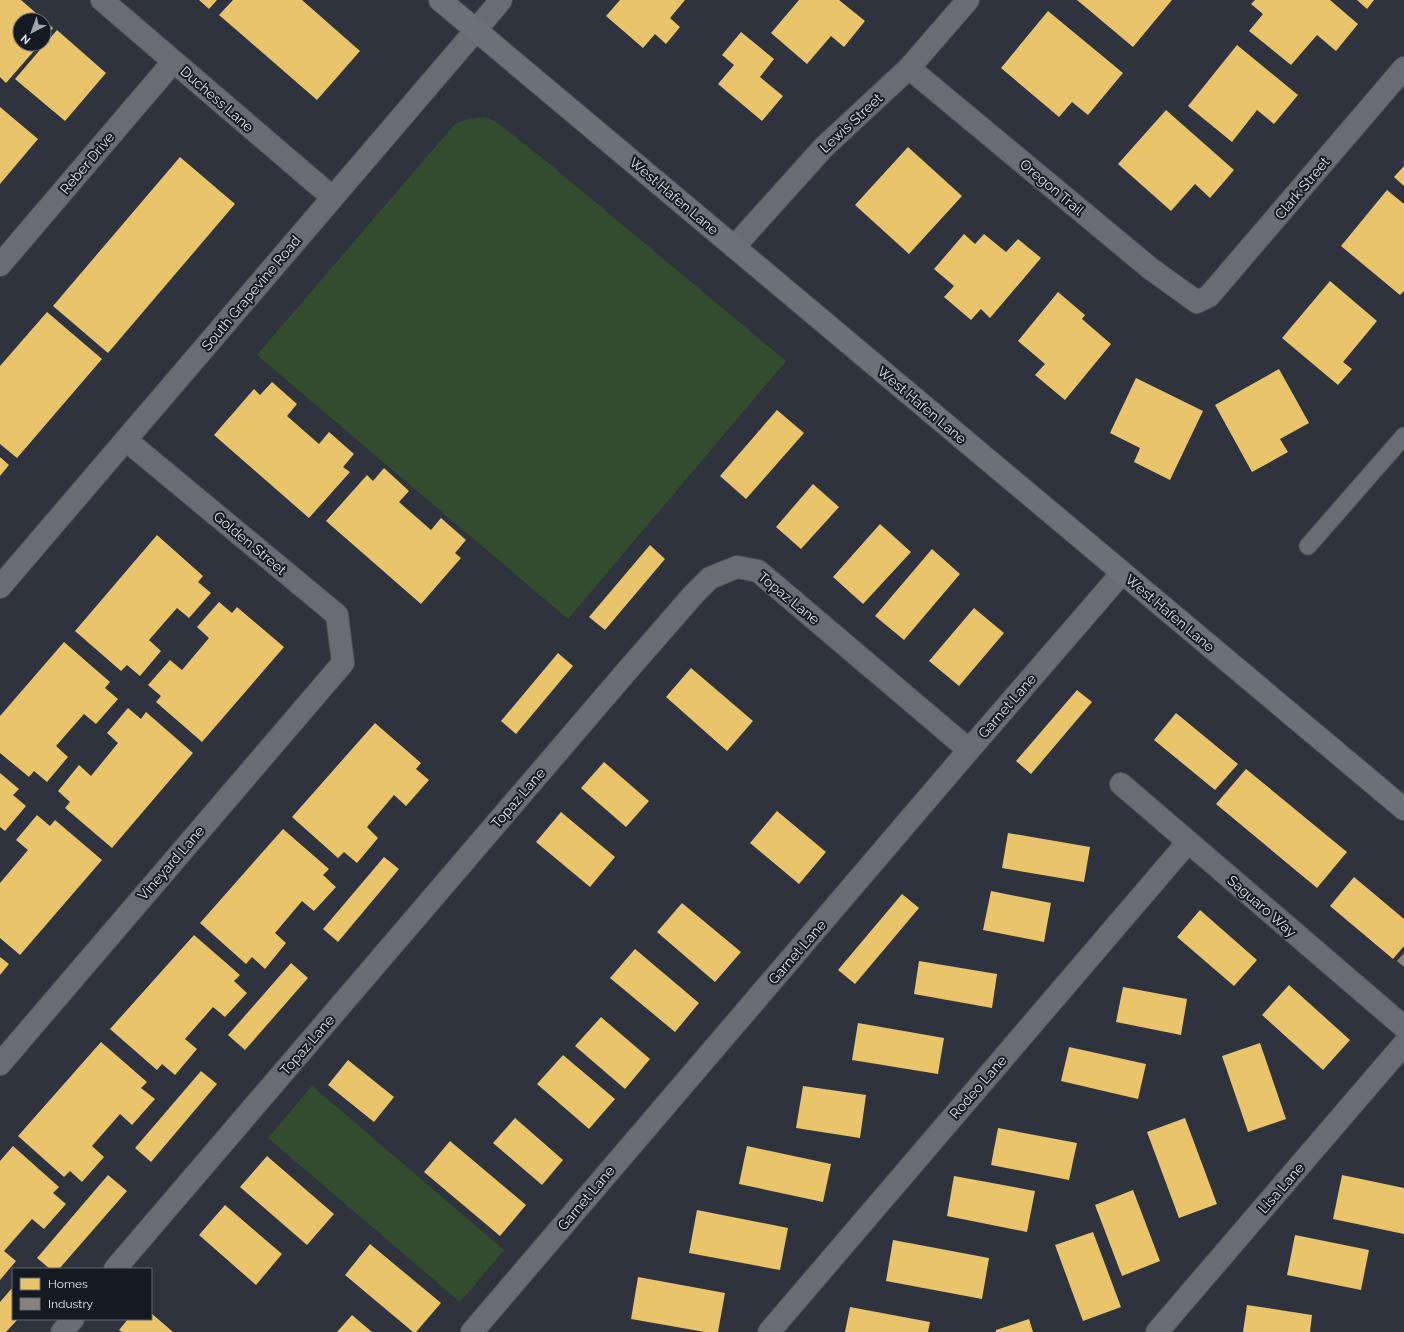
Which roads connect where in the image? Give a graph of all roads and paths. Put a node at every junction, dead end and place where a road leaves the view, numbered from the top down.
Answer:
1 (102, 0) edge
2 (440, 0) edge
3 (501, 0) edge
4 (968, 0) edge
5 (476, 30) junction
6 (173, 62) junction
7 (909, 68) junction
8 (1404, 68) edge
9 (332, 197) junction
10 (734, 247) junction
11 (0, 265) edge
12 (1196, 302) joint
13 (1404, 436) edge
14 (126, 440) junction
15 (1308, 546) dead end
16 (1122, 573) junction
17 (0, 587) edge
18 (343, 664) joint
19 (969, 750) junction
20 (1121, 784) dead end
21 (1404, 809) edge
22 (1188, 842) junction
23 (1404, 1027) edge
24 (1404, 1044) edge
25 (0, 1064) edge
26 (116, 1268) edge
27 (72, 1320) edge
28 (62, 1332) edge
29 (472, 1332) edge
30 (769, 1332) edge
31 (1157, 1332) edge

1 - 6 street, Duchess Lane
2 - 5 main road, West Hafen Lane
3 - 5 street, South Grapevine Road
4 - 7 street, Lewis Street
5 - 9 street, South Grapevine Road
5 - 10 main road, West Hafen Lane
6 - 9 street, Duchess Lane
6 - 11 street, Reber Drive
7 - 10 street, Lewis Street
7 - 12 street, Oregon Trail
8 - 12 street, Clark Street
9 - 14 street, South Grapevine Road
10 - 16 main road, West Hafen Lane
13 - 15 lane
14 - 17 street, South Grapevine Road
14 - 18 street, Golden Street
16 - 19 street, Garnet Lane
16 - 21 main road, West Hafen Lane
18 - 25 street, Vineyard Lane
19 - 26 street, Topaz Lane
19 - 29 street, Garnet Lane
20 - 22 street, Saguaro Way
22 - 23 street, Saguaro Way
22 - 30 street, Rodeo Lane
24 - 31 street, Lisa Lane
27 - 28 street

